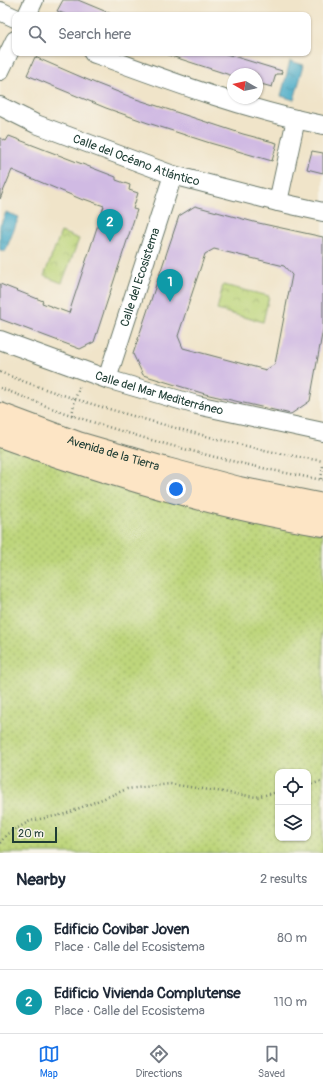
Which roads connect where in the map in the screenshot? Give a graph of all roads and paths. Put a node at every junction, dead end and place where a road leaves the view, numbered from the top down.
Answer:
1 (34, 0) edge
2 (0, 11) edge
3 (28, 12) edge
4 (12, 17) edge
5 (12, 46) edge
6 (101, 56) edge
7 (0, 71) edge
8 (0, 106) edge
9 (296, 119) junction
10 (323, 125) edge
11 (173, 175) junction
12 (278, 202) junction
13 (323, 212) edge
14 (0, 340) edge
15 (0, 372) edge
16 (85, 372) junction
17 (107, 379) junction
18 (0, 388) edge
19 (75, 399) junction
20 (0, 414) edge
21 (72, 415) junction
22 (323, 432) edge
23 (0, 436) edge
24 (323, 462) edge
25 (323, 466) edge
26 (322, 480) edge
27 (323, 505) edge
28 (323, 525) edge
29 (323, 781) edge
30 (311, 784) edge
31 (275, 793) edge
32 (0, 843) edge

1 - 3 street
2 - 4 street
5 - 7 street
6 - 9 street
8 - 11 street, Calle del Océano Atlántico
9 - 10 street
9 - 12 street
11 - 12 street, Calle del Océano Atlántico
11 - 17 street, Calle del Ecosistema
12 - 13 street, Calle del Océano Atlántico
14 - 16 street, Calle del Mar Mediterráneo
15 - 19 path
16 - 17 street, Calle del Mar Mediterráneo
16 - 19 path
17 - 22 street, Calle del Mar Mediterráneo
18 - 21 path
19 - 21 path
19 - 24 path
20 - 27 street, Avenida de la Tierra
21 - 26 path
23 - 28 street, Avenida de la Tierra
25 - 26 path
29 - 30 path
31 - 32 path

